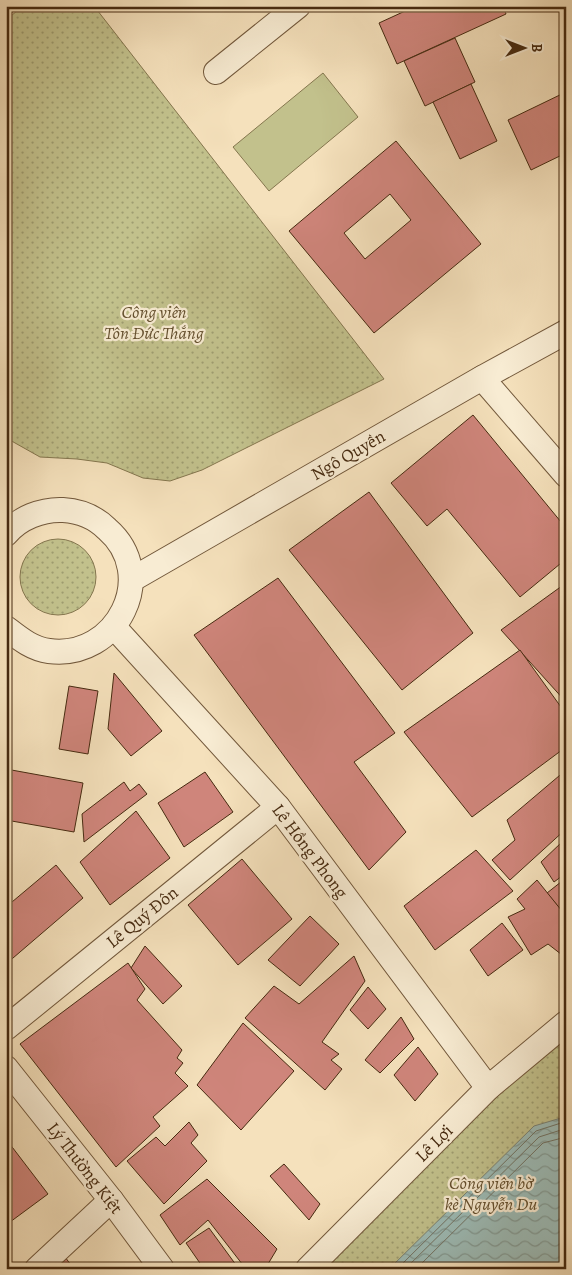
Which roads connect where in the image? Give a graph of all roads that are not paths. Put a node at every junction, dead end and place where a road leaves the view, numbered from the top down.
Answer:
1 (298, 6) edge
2 (216, 72) dead end
3 (566, 332) edge
4 (482, 378) junction
5 (566, 475) edge
6 (8, 529) edge
7 (131, 580) junction
8 (114, 627) junction
9 (6, 628) edge
10 (278, 807) junction
11 (6, 1028) edge
12 (563, 1029) edge
13 (6, 1068) edge
14 (488, 1088) junction
15 (111, 1200) junction
16 (37, 1269) edge
17 (162, 1269) edge
18 (308, 1269) edge

1 - 2 street
3 - 4 street, Ngô Quyền
4 - 5 street
4 - 7 street, Ngô Quyền
6 - 7 street
7 - 8 street
8 - 9 street
8 - 10 street, Lê Hồng Phong
10 - 11 street, Lê Quý Đôn
10 - 14 street, Lê Hồng Phong
12 - 14 street, Lê Lợi
13 - 15 street, Lý Thường Kiệt
14 - 18 street, Lê Lợi
15 - 16 street
15 - 17 street, Lý Thường Kiệt

